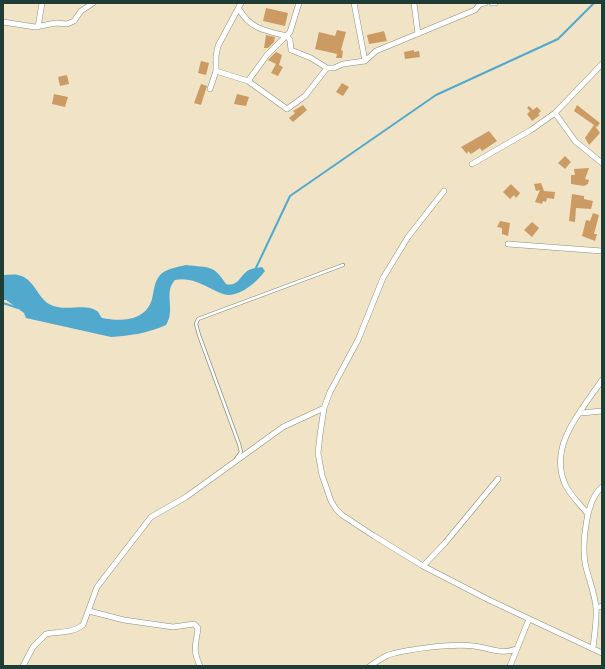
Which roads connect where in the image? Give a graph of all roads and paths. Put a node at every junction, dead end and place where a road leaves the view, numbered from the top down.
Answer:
1 (42, 3) edge
2 (94, 3) edge
3 (242, 3) edge
4 (299, 3) edge
5 (354, 3) edge
6 (414, 3) edge
7 (485, 3) edge
8 (239, 9) junction
9 (3, 22) edge
10 (38, 27) junction
11 (418, 34) junction
12 (287, 36) junction
13 (365, 61) junction
14 (602, 64) edge
15 (327, 68) junction
16 (216, 71) junction
17 (248, 81) junction
18 (210, 89) dead end
19 (555, 113) junction
20 (602, 163) edge
21 (472, 164) dead end
22 (444, 191) dead end
23 (508, 244) dead end
24 (602, 251) edge
25 (343, 265) dead end
26 (602, 380) edge
27 (324, 408) junction
28 (602, 411) edge
29 (580, 413) junction
30 (235, 461) junction
31 (498, 479) dead end
32 (602, 487) edge
33 (587, 512) junction
34 (423, 566) junction
35 (602, 606) edge
36 (596, 608) junction
37 (89, 611) junction
38 (529, 619) junction
39 (593, 649) junction
40 (516, 650) junction
41 (602, 653) edge
42 (23, 666) edge
43 (200, 666) edge
44 (370, 666) edge
45 (510, 666) edge

1 - 10 street
2 - 10 street
3 - 8 street
4 - 12 street
5 - 13 street
6 - 11 street
7 - 11 street
8 - 12 street
8 - 16 street
9 - 10 street
11 - 13 street
12 - 15 street
12 - 17 street
13 - 15 street
14 - 19 street
15 - 17 street
16 - 17 street
16 - 18 street
19 - 20 street
19 - 21 street
22 - 27 street
23 - 24 street
25 - 30 lane
26 - 29 street
27 - 30 street
27 - 34 street
28 - 29 street
29 - 33 street
30 - 37 street
31 - 34 street
32 - 33 street
33 - 36 street
34 - 38 street
35 - 36 street
36 - 39 street
37 - 42 street
37 - 43 street
38 - 39 street
38 - 40 street
39 - 41 street
40 - 44 street
40 - 45 street

